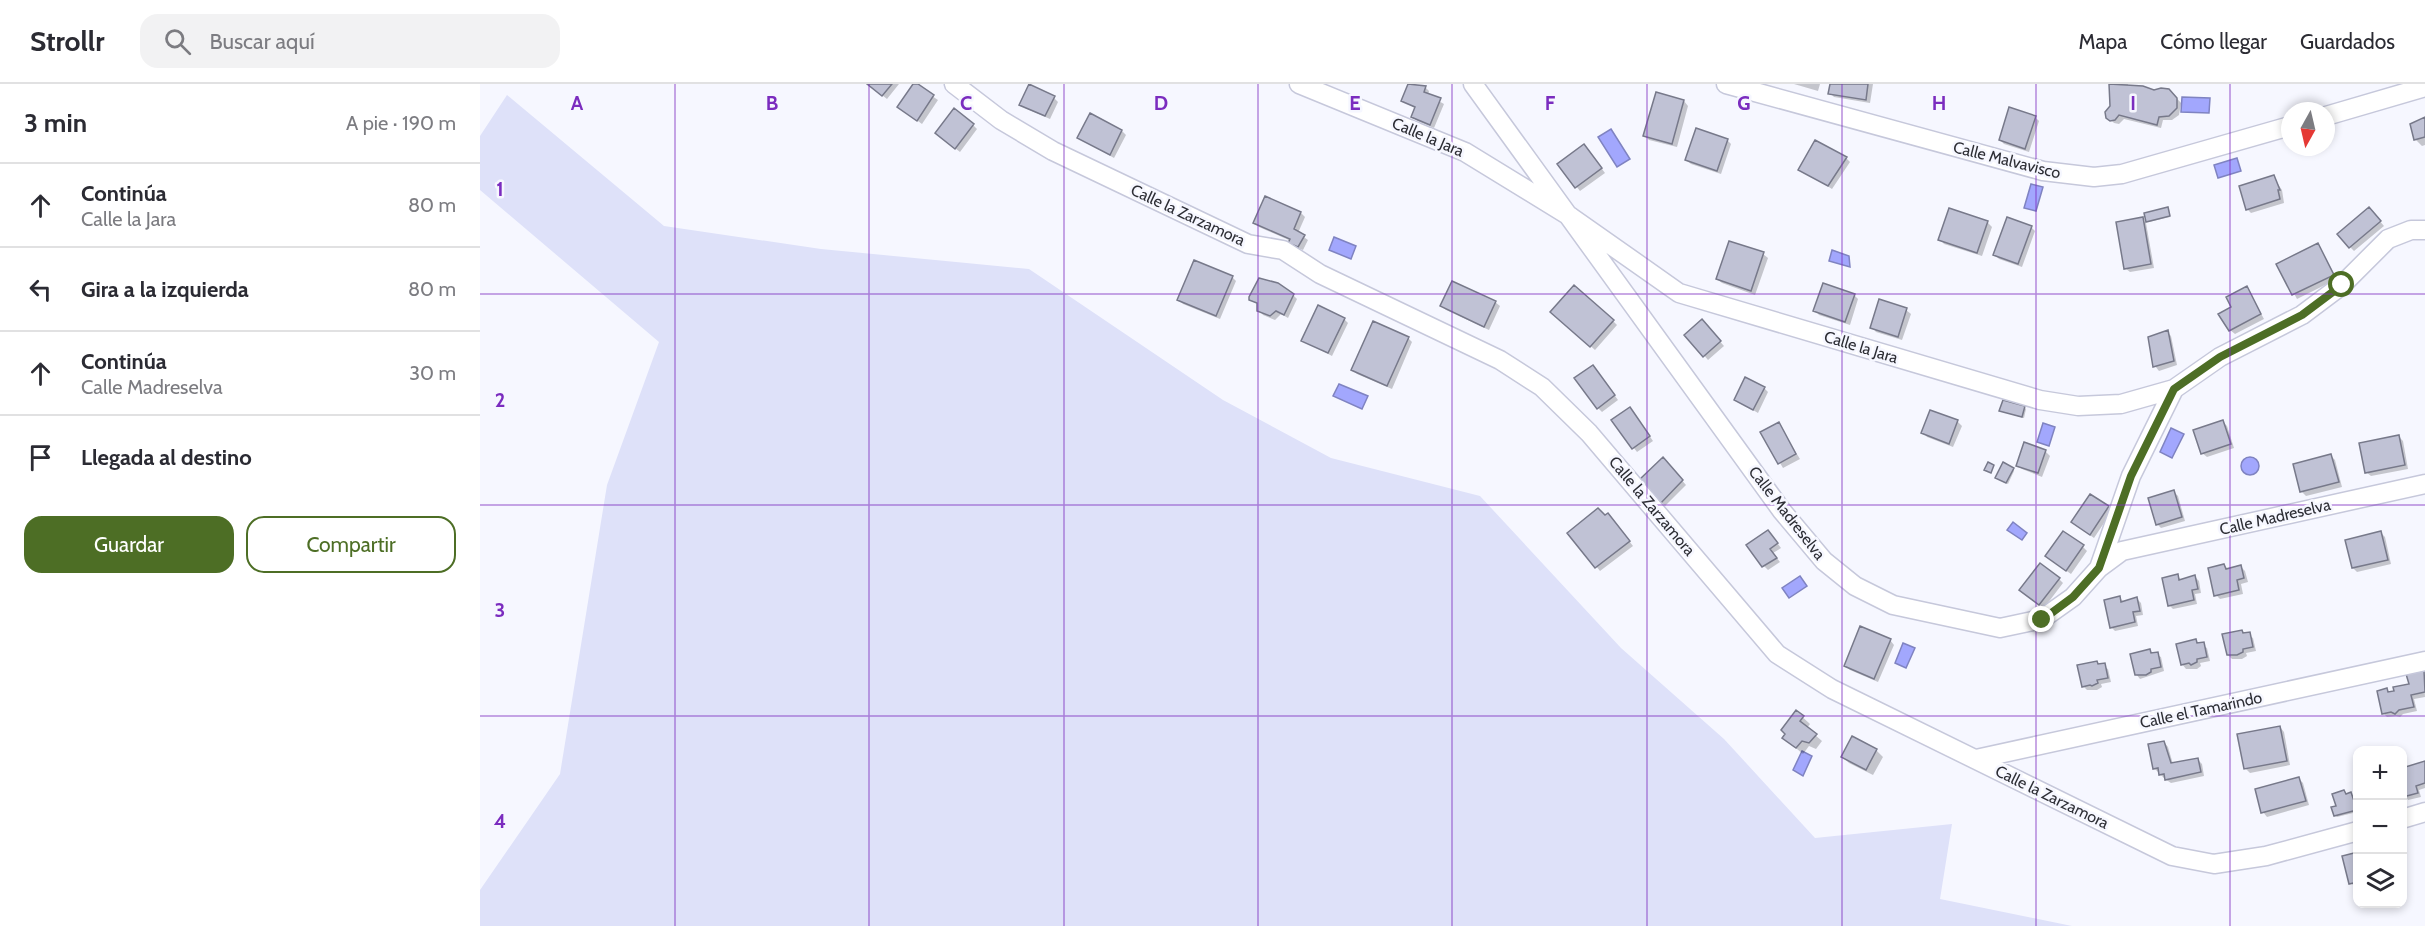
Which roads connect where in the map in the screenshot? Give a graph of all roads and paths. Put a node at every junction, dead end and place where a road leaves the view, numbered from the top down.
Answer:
1 (954, 84) edge
2 (1299, 84) edge
3 (1473, 84) edge
4 (1726, 84) edge
5 (2425, 87) edge
6 (2335, 113) edge
7 (2281, 129) edge
8 (1571, 218) junction
9 (2425, 230) edge
10 (2174, 389) junction
11 (2425, 484) edge
12 (2099, 568) junction
13 (2425, 661) edge
14 (1976, 759) junction
15 (2425, 812) edge
16 (2407, 818) edge
17 (2353, 832) edge

1 - 14 street, Calle la Zarzamora
2 - 8 street, Calle la Jara
3 - 8 street, Calle Madreselva
4 - 7 street, Calle Malvavisco
5 - 6 street
8 - 10 street, Calle la Jara
8 - 12 street, Calle Madreselva
9 - 10 street, Calle la Jara
10 - 12 street
11 - 12 street, Calle Madreselva
13 - 14 street, Calle el Tamarindo
14 - 17 street, Calle la Zarzamora
15 - 16 street

